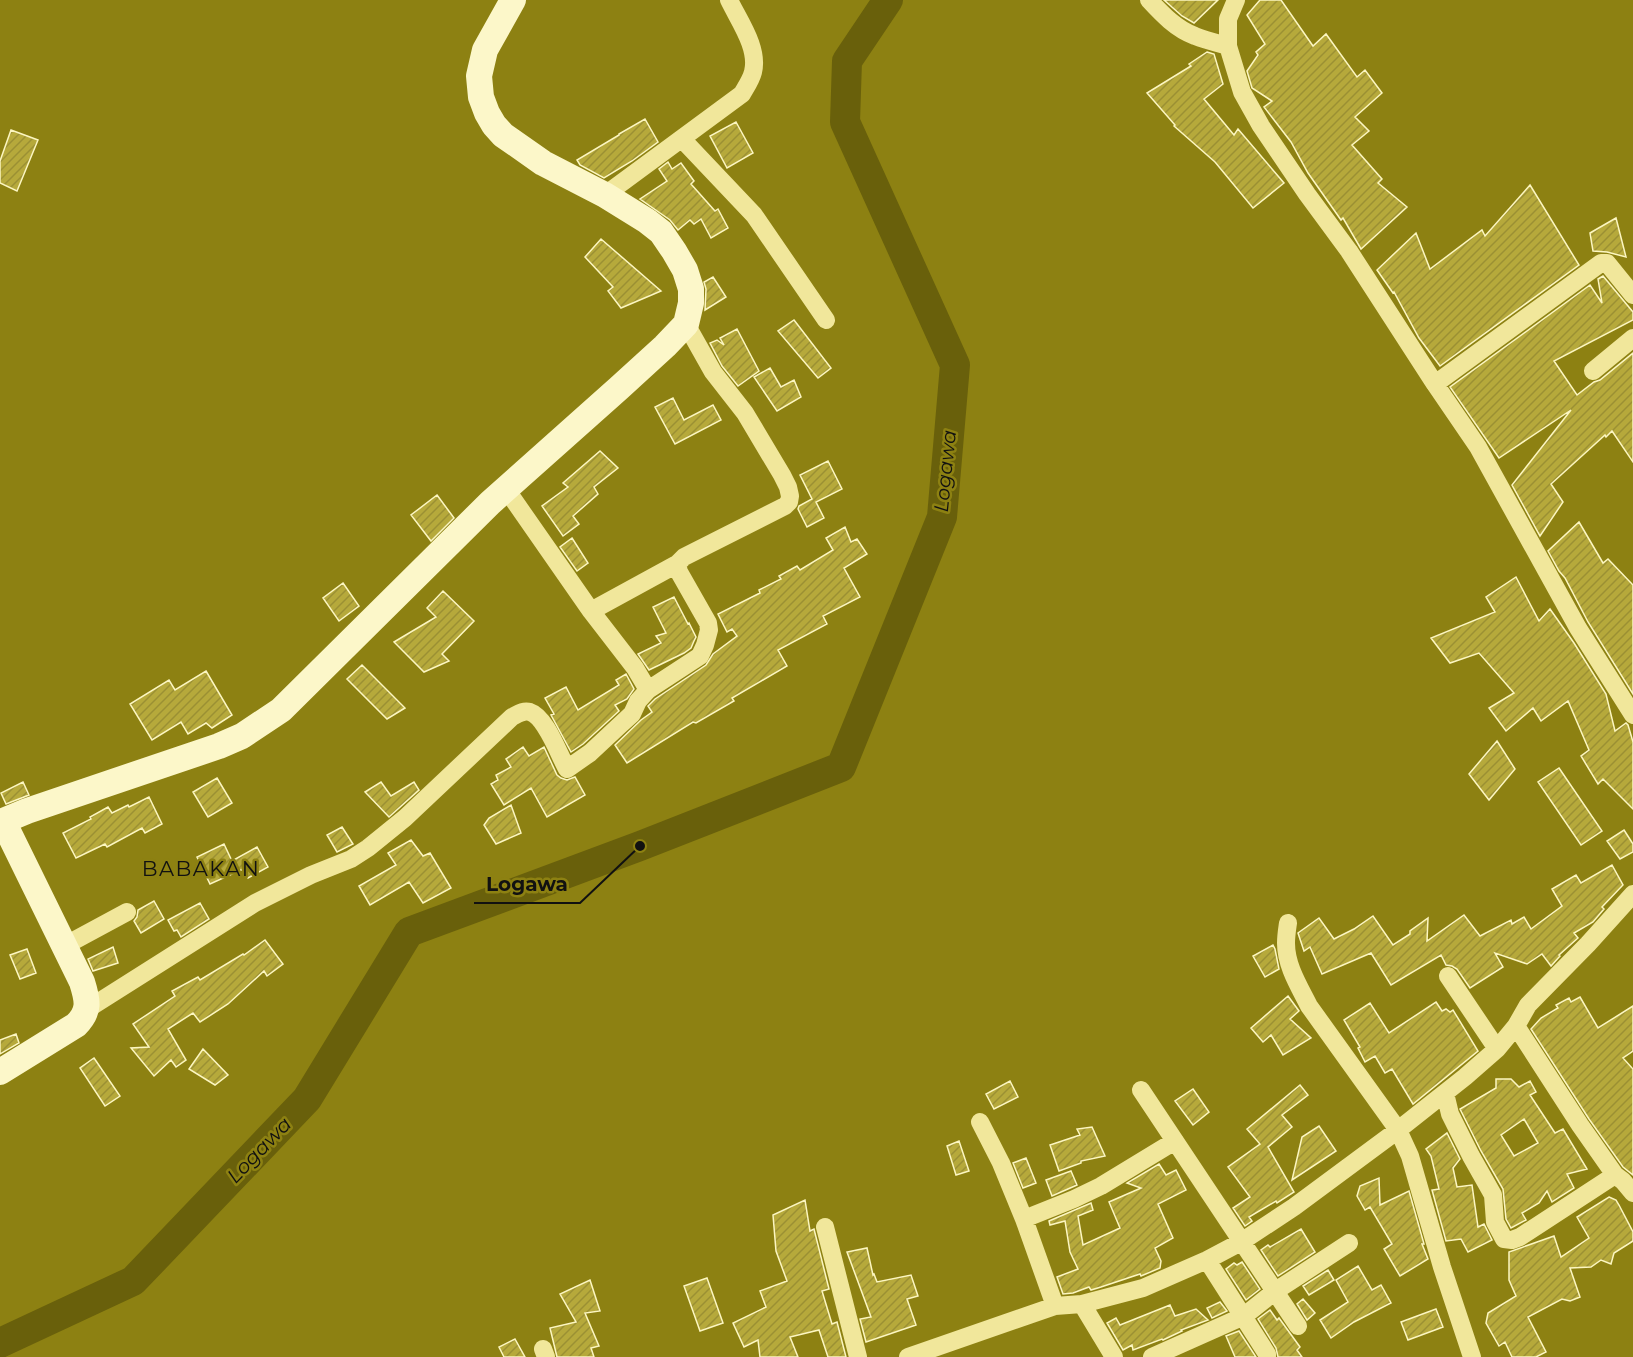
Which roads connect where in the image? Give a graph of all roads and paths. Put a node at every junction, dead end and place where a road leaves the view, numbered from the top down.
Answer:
1 (513, 0) edge
2 (729, 0) edge
3 (1149, 0) edge
4 (1236, 0) edge
5 (1228, 46) junction
6 (682, 139) junction
7 (605, 195) junction
8 (1633, 295) edge
9 (826, 320) dead end
10 (686, 324) junction
11 (1633, 338) edge
12 (1593, 371) dead end
13 (1435, 384) junction
14 (506, 489) junction
15 (677, 564) junction
16 (591, 611) junction
17 (648, 690) junction
18 (1633, 715) edge
19 (1, 818) edge
20 (1633, 894) edge
21 (127, 912) dead end
22 (1288, 923) dead end
23 (64, 946) junction
24 (1448, 976) dead end
25 (86, 1010) junction
26 (1516, 1026) junction
27 (1497, 1049) junction
28 (0, 1072) edge
29 (1141, 1090) dead end
30 (1445, 1093) junction
31 (980, 1122) dead end
32 (1398, 1130) junction
33 (1174, 1141) junction
34 (1615, 1175) junction
35 (1633, 1193) edge
36 (1024, 1219) junction
37 (825, 1227) dead end
38 (1242, 1242) junction
39 (1349, 1243) dead end
40 (1207, 1260) junction
41 (1274, 1292) junction
42 (1082, 1304) junction
43 (1055, 1306) junction
44 (1244, 1316) junction
45 (1298, 1326) dead end
46 (858, 1357) edge
47 (908, 1357) edge
48 (1114, 1357) edge
49 (1152, 1357) edge
50 (1267, 1357) edge
51 (1472, 1357) edge

1 - 7 main road
2 - 6 street
3 - 5 street
4 - 5 street
5 - 13 street
6 - 7 street
6 - 9 street
7 - 10 main road
8 - 13 street
10 - 14 main road
10 - 15 street
11 - 12 street
13 - 18 street
14 - 16 street
14 - 19 main road
15 - 16 street
15 - 17 street
16 - 17 street
17 - 25 street
19 - 23 main road
20 - 26 street
21 - 23 street
22 - 32 street
23 - 25 main road
24 - 27 street
25 - 28 main road
26 - 27 street
26 - 34 street
27 - 30 street
29 - 33 street
30 - 32 street
30 - 34 street
31 - 36 street
32 - 38 street
32 - 51 street
33 - 36 street
33 - 38 street
34 - 35 street
36 - 43 street
37 - 46 street
38 - 40 street
38 - 41 street
39 - 41 street
40 - 42 street
40 - 44 street
41 - 44 street
41 - 45 street
42 - 43 street
42 - 48 street
43 - 47 street
44 - 49 street
44 - 50 street

